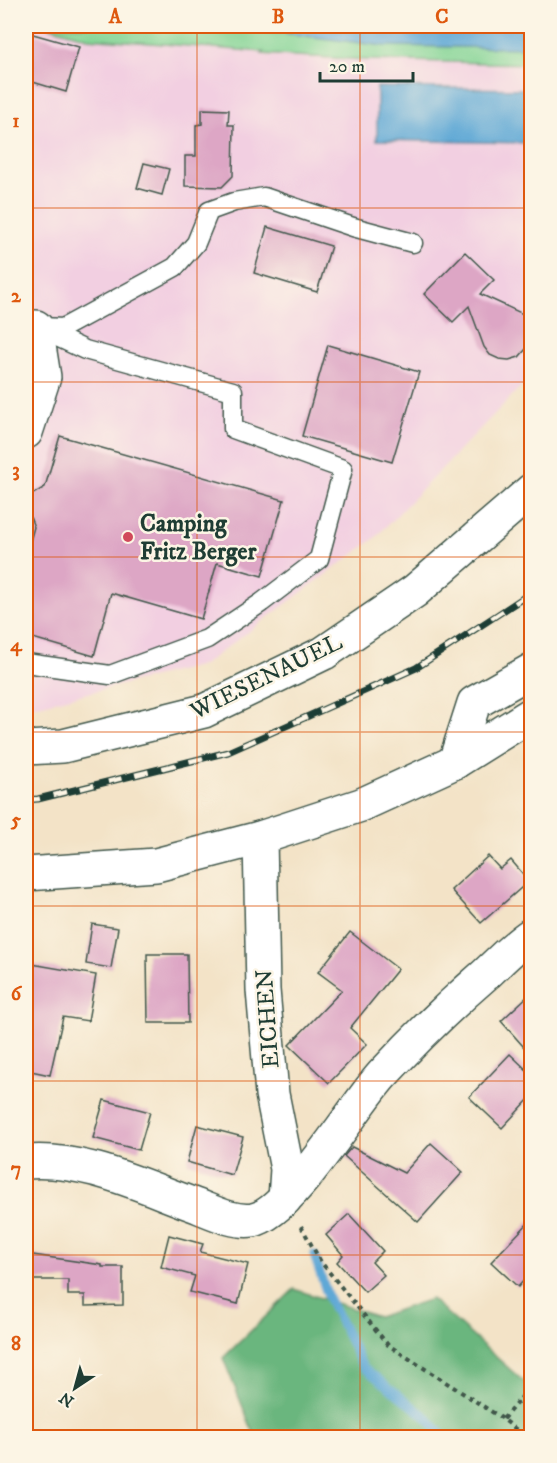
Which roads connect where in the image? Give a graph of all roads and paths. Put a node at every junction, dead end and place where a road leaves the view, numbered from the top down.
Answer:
1 (413, 243) dead end
2 (31, 327) edge
3 (26, 432) edge
4 (531, 490) edge
5 (26, 663) edge
6 (531, 670) edge
7 (522, 726) edge
8 (26, 748) edge
9 (455, 762) junction
10 (260, 837) junction
11 (26, 874) edge
12 (531, 934) edge
13 (26, 1162) edge
14 (285, 1199) junction
15 (531, 1385) edge
16 (503, 1419) junction
17 (527, 1437) edge

1 - 2 lane
2 - 3 street
2 - 5 lane
4 - 8 street, WIESENAUEL
6 - 9 street
7 - 9 street
9 - 10 street
10 - 11 street
10 - 14 street, EICHEN
12 - 14 street
13 - 14 street
14 - 16 path
15 - 16 path
16 - 17 path

